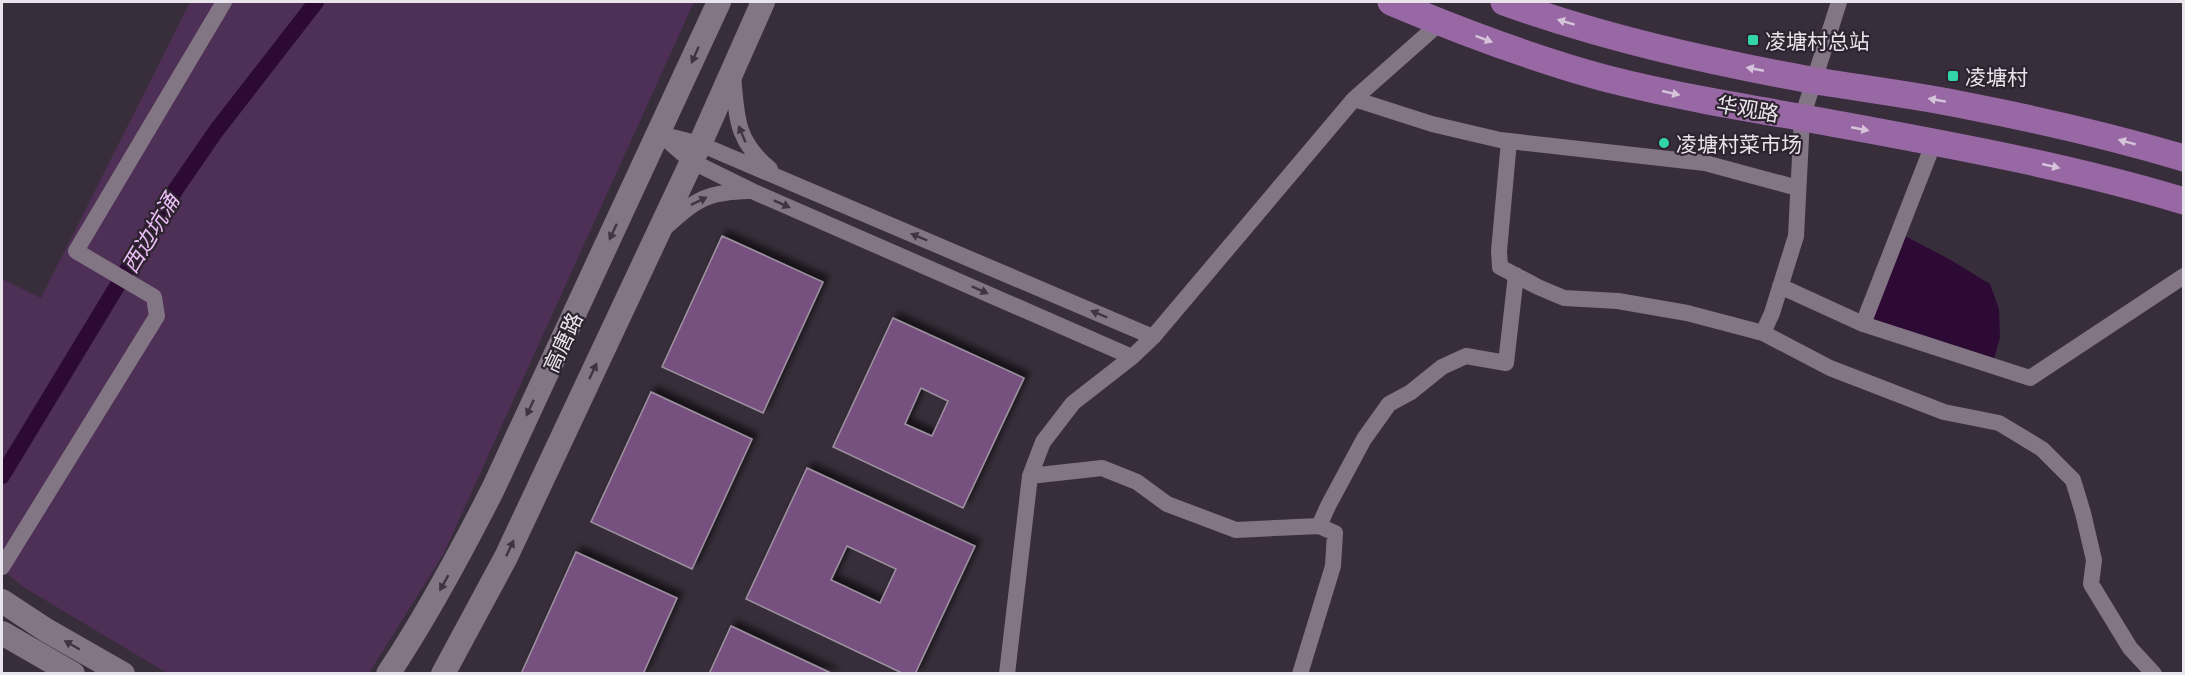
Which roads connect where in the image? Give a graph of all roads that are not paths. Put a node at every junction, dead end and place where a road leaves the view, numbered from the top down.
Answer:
1 (224, 2) edge
2 (719, 2) edge
3 (763, 2) edge
4 (1391, 2) edge
5 (1504, 2) edge
6 (1839, 2) edge
7 (1441, 22) junction
8 (732, 72) junction
9 (1813, 80) junction
10 (1354, 99) junction
11 (1802, 118) junction
12 (660, 134) junction
13 (1509, 141) junction
14 (1934, 142) junction
15 (695, 153) junction
16 (2184, 158) edge
17 (780, 178) junction
18 (1798, 188) junction
19 (752, 191) junction
20 (2184, 201) edge
21 (656, 236) junction
22 (1516, 275) junction
23 (2184, 276) edge
24 (1780, 286) junction
25 (1863, 324) junction
26 (1763, 333) junction
27 (1152, 337) junction
28 (1132, 357) junction
29 (1030, 476) junction
30 (1319, 526) junction
31 (2, 567) edge
32 (2, 601) edge
33 (2, 633) edge
34 (73, 674) edge
35 (123, 674) edge
36 (388, 674) edge
37 (443, 674) edge
38 (1007, 674) edge
39 (1300, 674) edge
40 (2154, 674) edge

1 - 31 street
2 -> 12 street, 高唐路
3 - 8 street, 高唐路
4 - 7 main road, 华观路
9 -> 5 main road, 华观路
6 - 9 street
7 - 10 street
7 -> 11 main road, 华观路
8 - 15 street, 高唐路
17 -> 8 street
9 - 11 street
16 -> 9 main road, 华观路
10 - 13 street
10 - 27 street
11 -> 14 main road, 华观路
11 - 18 street
12 - 15 street
12 -> 36 street, 高唐路
13 - 18 street
13 - 22 street
14 -> 20 main road, 华观路
14 - 25 street
15 - 17 street
15 - 19 street
15 - 21 street, 高唐路
27 -> 17 street
18 - 24 street
21 -> 19 street
19 -> 28 street
37 -> 21 street, 高唐路
22 - 26 street
22 - 30 street
23 - 25 street
24 - 25 street
24 - 26 street
26 - 40 street
27 - 28 street
28 - 29 street
29 - 30 street
29 - 38 street
30 - 39 street
35 -> 32 street
33 - 34 street

